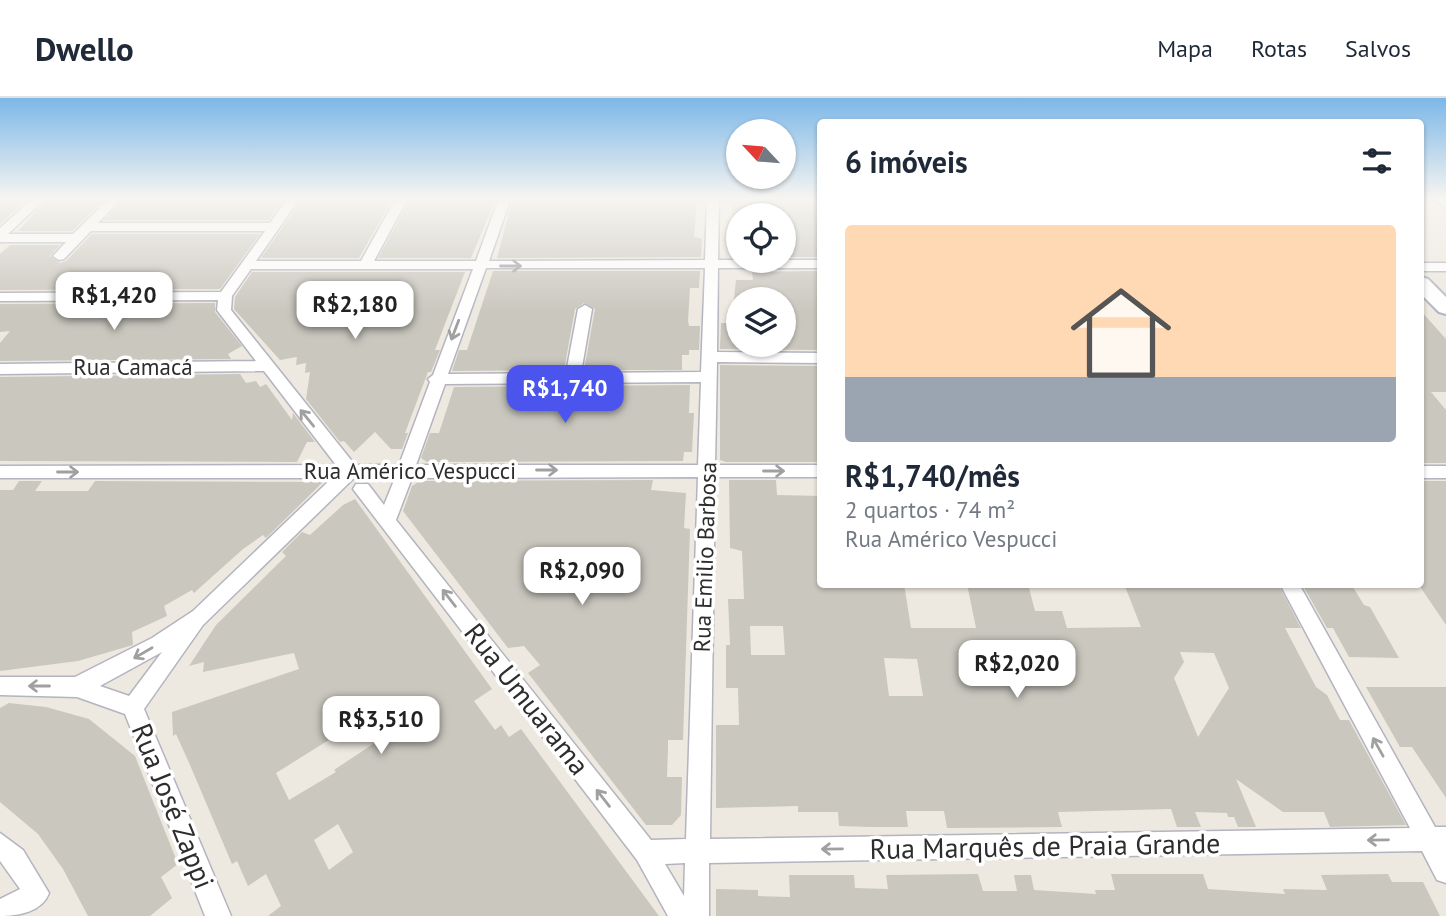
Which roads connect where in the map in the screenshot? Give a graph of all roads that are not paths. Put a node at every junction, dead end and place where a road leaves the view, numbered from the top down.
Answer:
1 (267, 236) edge
2 (381, 236) edge
3 (491, 236) edge
4 (712, 236) edge
5 (0, 237) edge
6 (77, 238) joint
7 (59, 256) dead end
8 (817, 264) edge
9 (247, 265) junction
10 (712, 265) junction
11 (365, 266) junction
12 (480, 266) junction
13 (1424, 267) edge
14 (1446, 267) edge
15 (1424, 286) edge
16 (225, 296) junction
17 (0, 297) edge
18 (1446, 308) edge
19 (585, 309) dead end
20 (710, 358) junction
21 (817, 358) edge
22 (265, 366) junction
23 (0, 369) edge
24 (710, 377) junction
25 (573, 378) junction
26 (436, 379) junction
27 (405, 470) junction
28 (0, 471) edge
29 (350, 471) junction
30 (707, 471) junction
31 (817, 471) edge
32 (1424, 472) edge
33 (1446, 472) edge
34 (362, 488) dead end
35 (388, 519) junction
36 (1291, 588) edge
37 (200, 617) junction
38 (0, 686) edge
39 (78, 687) junction
40 (133, 707) junction
41 (1438, 839) edge
42 (0, 845) edge
43 (645, 852) junction
44 (697, 852) junction
45 (1446, 871) edge
46 (0, 913) edge
47 (218, 916) edge
48 (682, 916) edge
49 (695, 916) edge

1 - 9 street
2 - 11 street
3 - 12 street
4 - 10 street, Rua Emilio Barbosa
5 - 6 street
6 - 7 street
8 - 10 street
9 - 11 street
9 - 16 street
12 -> 10 street
10 - 20 street, Rua Emilio Barbosa
11 - 12 street
12 -> 26 street
13 - 14 street
15 - 18 main road
16 - 17 street
16 - 22 street
19 - 25 street
20 - 21 street
20 - 24 street, Rua Emilio Barbosa
22 - 23 street, Rua Camacá
29 -> 22 street
24 - 25 street
24 - 30 street, Rua Emilio Barbosa
25 - 26 street
26 - 27 street
27 - 29 street, Rua Américo Vespucci
27 -> 30 street, Rua Américo Vespucci
27 - 35 street
28 -> 29 street, Rua Américo Vespucci
29 - 37 street
30 -> 31 street, Rua Américo Vespucci
30 - 44 street, Rua Emilio Barbosa
32 - 33 street
34 - 35 street, Rua Umuarama
43 -> 35 street, Rua Umuarama
41 -> 36 street
37 -> 39 street
37 - 40 street
39 -> 38 street, Rua José Zappi
39 - 40 street, Rua José Zappi
40 - 47 street, Rua José Zappi
41 -> 44 street, Rua Marquês de Praia Grande
41 - 45 street
42 - 46 street
43 - 44 street, Rua Marquês de Praia Grande
43 - 48 street, Rua Umuarama
44 - 49 street, Rua Emilio Barbosa

